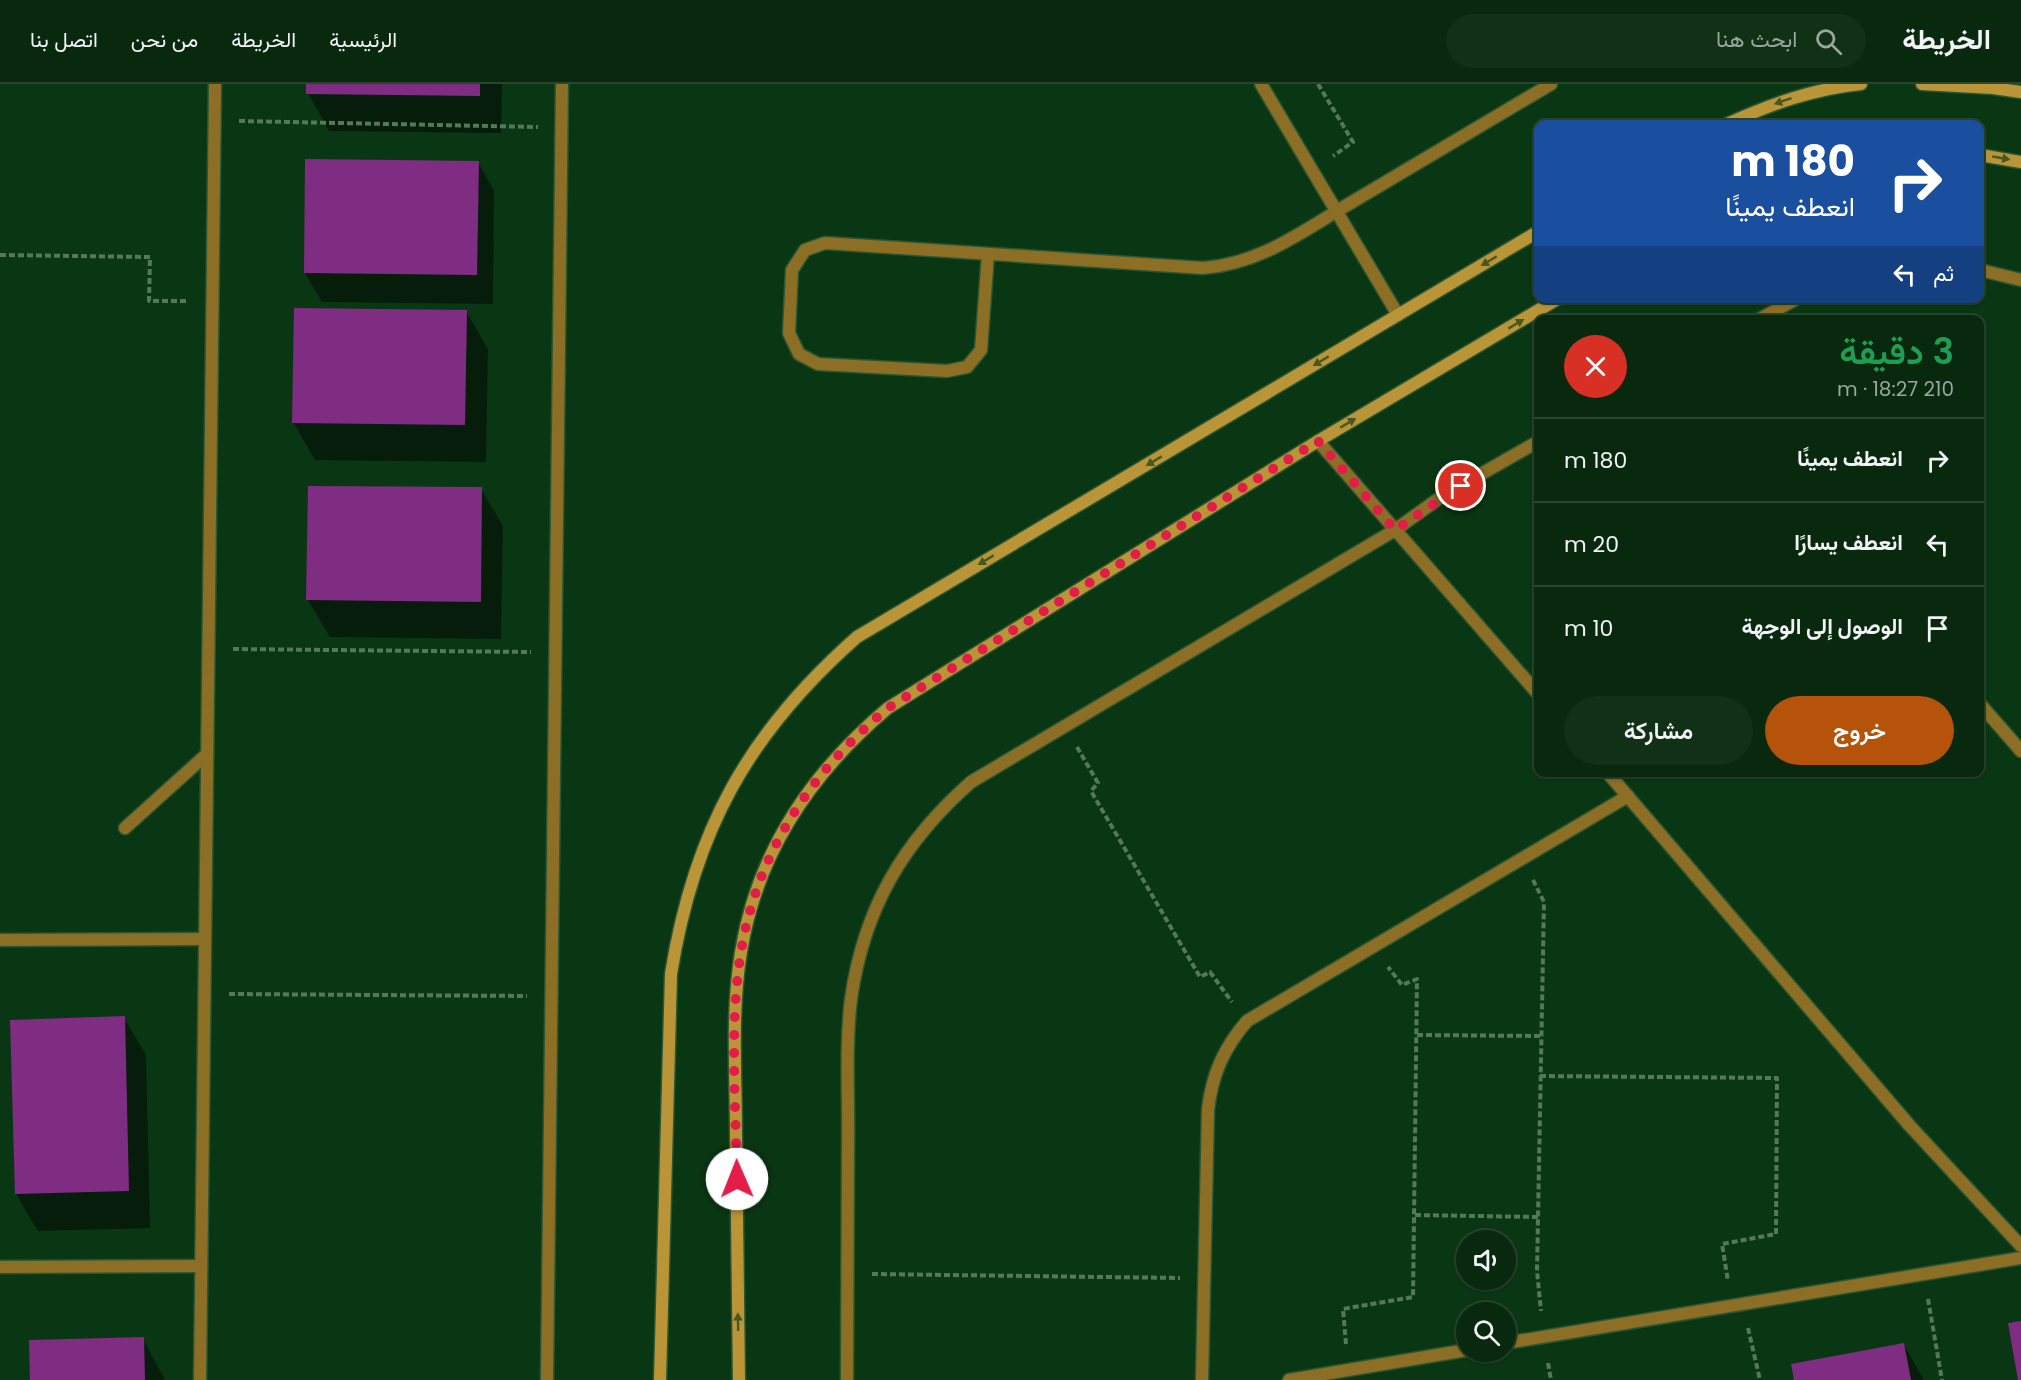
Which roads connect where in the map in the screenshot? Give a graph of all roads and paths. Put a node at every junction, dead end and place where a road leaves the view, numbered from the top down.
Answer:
1 (215, 84) edge
2 (562, 84) edge
3 (1261, 84) edge
4 (1318, 84) edge
5 (1551, 84) edge
6 (1861, 84) edge
7 (1922, 84) edge
8 (2021, 92) edge
9 (1736, 120) edge
10 (214, 121) junction
11 (561, 127) junction
12 (1984, 156) edge
13 (2021, 162) edge
14 (1312, 170) junction
15 (1337, 211) junction
16 (1534, 234) edge
17 (988, 254) junction
18 (0, 255) edge
19 (1984, 271) edge
20 (2021, 280) edge
21 (212, 302) junction
22 (1550, 303) edge
23 (1789, 303) edge
24 (1398, 315) junction
25 (1767, 315) edge
26 (1318, 441) junction
27 (1534, 444) edge
28 (1395, 530) junction
29 (208, 649) junction
30 (555, 653) junction
31 (1534, 689) edge
32 (1984, 709) edge
33 (1064, 726) junction
34 (2021, 751) edge
35 (207, 754) junction
36 (1611, 777) edge
37 (1628, 796) junction
38 (125, 828) dead end
39 (1522, 858) junction
40 (205, 939) junction
41 (0, 940) edge
42 (1372, 947) junction
43 (204, 993) junction
44 (551, 997) junction
45 (1247, 1021) junction
46 (1416, 1035) junction
47 (1541, 1036) junction
48 (1540, 1076) junction
49 (1414, 1215) junction
50 (1538, 1217) junction
51 (2021, 1246) edge
52 (2021, 1258) edge
53 (201, 1266) junction
54 (0, 1267) edge
55 (848, 1273) junction
56 (1923, 1274) junction
57 (1204, 1278) junction
58 (1738, 1305) junction
59 (1543, 1337) junction
60 (1516, 1341) edge
61 (1456, 1352) edge
62 (1349, 1370) junction
63 (200, 1380) edge
64 (547, 1380) edge
65 (660, 1380) edge
66 (739, 1380) edge
67 (847, 1380) edge
68 (1202, 1380) edge
69 (1289, 1380) edge
70 (1760, 1380) edge
71 (1942, 1380) edge

1 - 10 street
2 - 11 street
3 - 14 street
4 - 14 path
5 - 15 street
6 -> 9 street
7 - 8 street
10 - 11 path
10 - 21 street
11 - 30 street
12 -> 13 street
14 - 15 street
15 - 17 street
15 - 24 street
16 -> 24 street
17 - 17 street
18 - 21 path
19 - 20 street
21 - 29 street
26 -> 22 street
23 - 25 street
24 -> 65 street
26 - 28 street
66 -> 26 street
27 - 28 street
28 - 31 street
28 - 33 street
29 - 30 path
29 - 35 street
30 - 44 street
32 - 34 street
33 - 45 path
33 - 55 street
35 - 38 street
35 - 40 street
36 - 37 street
37 - 39 street
37 - 51 street
39 - 42 street
39 - 47 path
40 - 41 street
40 - 43 street
42 - 45 street
42 - 46 path
43 - 44 path
43 - 53 street
44 - 64 street
45 - 57 street
46 - 47 path
46 - 49 path
47 - 48 path
48 - 50 path
48 - 58 path
49 - 50 path
49 - 62 path
50 - 59 path
52 - 56 street
53 - 54 street
53 - 63 street
55 - 57 path
55 - 67 street
56 - 58 street
56 - 71 path
57 - 68 street
58 - 59 street
58 - 70 path
59 - 60 street
61 - 62 street
62 - 69 street

